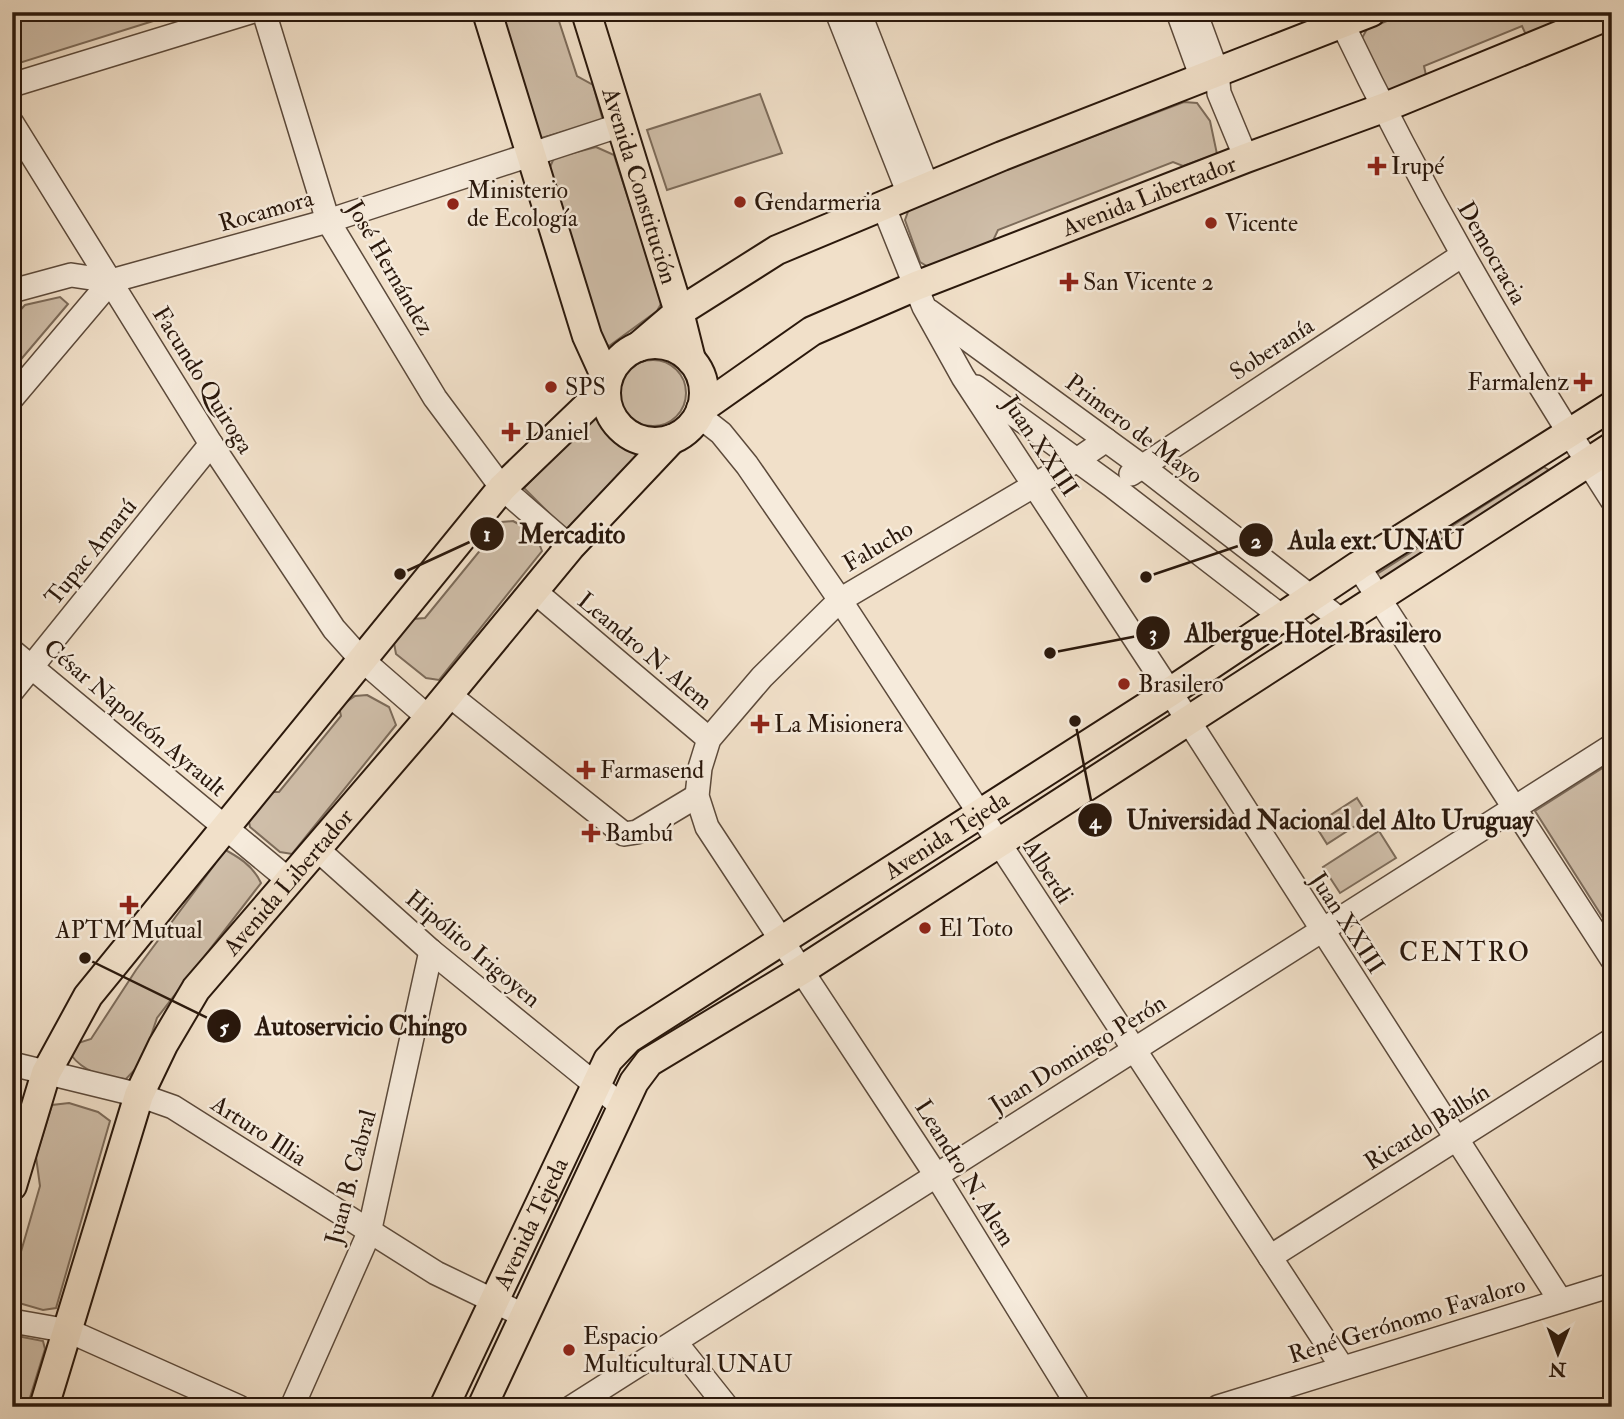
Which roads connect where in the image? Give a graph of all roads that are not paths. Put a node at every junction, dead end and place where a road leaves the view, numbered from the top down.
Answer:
1 (250, 12) edge
2 (264, 12) edge
3 (487, 12) edge
4 (586, 12) edge
5 (837, 12) edge
6 (859, 12) edge
7 (1178, 12) edge
8 (1195, 12) edge
9 (1371, 12) edge
10 (1612, 14) edge
11 (1342, 23) junction
12 (1210, 75) junction
13 (12, 85) edge
14 (1382, 108) junction
15 (12, 123) edge
16 (621, 124) junction
17 (530, 155) junction
18 (1246, 158) junction
19 (918, 190) junction
20 (883, 205) junction
21 (328, 221) junction
22 (1461, 256) junction
23 (111, 281) junction
24 (12, 290) edge
25 (920, 297) junction
26 (680, 312) junction
27 (638, 347) junction
28 (691, 360) junction
29 (962, 377) junction
30 (607, 384) junction
31 (12, 398) edge
32 (1612, 406) edge
33 (700, 412) junction
34 (1568, 434) junction
35 (672, 439) junction
36 (1106, 440) junction
37 (211, 444) junction
38 (1612, 447) edge
39 (1077, 460) junction
40 (1587, 463) junction
41 (1143, 467) junction
42 (1034, 483) junction
43 (1111, 485) junction
44 (502, 488) junction
45 (1612, 500) edge
46 (570, 547) junction
47 (1358, 566) junction
48 (533, 590) junction
49 (1310, 596) junction
50 (1379, 597) junction
51 (839, 600) junction
52 (1281, 616) junction
53 (1342, 621) junction
54 (1312, 640) junction
55 (12, 651) edge
56 (360, 659) junction
57 (32, 668) junction
58 (12, 691) edge
59 (1170, 692) junction
60 (448, 694) junction
61 (429, 718) junction
62 (1187, 721) junction
63 (709, 739) junction
64 (1612, 746) edge
65 (697, 796) junction
66 (1515, 808) junction
67 (979, 815) junction
68 (224, 826) junction
69 (999, 844) junction
70 (318, 850) junction
71 (289, 881) junction
72 (1320, 930) junction
73 (785, 941) junction
74 (431, 951) junction
75 (1612, 959) edge
76 (802, 970) junction
77 (1612, 1040) edge
78 (1133, 1050) junction
79 (12, 1064) edge
80 (46, 1073) junction
81 (596, 1086) junction
82 (139, 1095) junction
83 (623, 1107) junction
84 (1455, 1141) junction
85 (936, 1175) junction
86 (12, 1186) edge
87 (369, 1233) junction
88 (1270, 1257) junction
89 (1612, 1284) edge
90 (493, 1300) junction
91 (1560, 1300) junction
92 (523, 1315) junction
93 (12, 1321) edge
94 (69, 1331) junction
95 (676, 1343) junction
96 (1342, 1367) junction
97 (44, 1407) edge
98 (239, 1407) edge
99 (292, 1407) edge
100 (444, 1407) edge
101 (482, 1407) edge
102 (572, 1407) edge
103 (727, 1407) edge
104 (1079, 1407) edge
105 (1218, 1407) edge

1 - 13 street
2 - 21 street, José Hernández
3 - 17 main road
4 - 16 main road, Avenida Constitución
5 - 19 street
6 - 19 street
7 - 12 street
8 - 12 street
9 - 11 main road
10 - 14 main road, Avenida Libertador
11 - 12 main road
11 - 14 street, Democracia
12 - 18 street
12 - 19 main road
14 - 18 main road, Avenida Libertador
14 - 22 street, Democracia
15 - 23 street, Facundo Quiroga
16 - 17 street, Rocamora
16 - 26 main road, Avenida Constitución
17 - 21 street, Rocamora
17 - 30 main road
18 - 25 main road, Avenida Libertador
19 - 20 main road
20 - 25 street, Juan XXIII
20 - 26 main road
21 - 23 street, Rocamora
21 - 44 street, José Hernández
22 - 34 street, Democracia
22 - 41 street, Soberanía
23 - 24 street, Rocamora
23 - 31 street
23 - 37 street, Facundo Quiroga
25 - 29 street, Juan XXIII
25 - 33 main road, Avenida Libertador
25 - 36 street, Primero de Mayo
26 - 27 main road
26 - 28 main road, Avenida Constitución
27 - 28 main road
27 - 30 main road
28 - 33 main road
29 - 39 street
29 - 42 street, Juan XXIII
30 - 35 main road
30 - 44 main road
32 - 34 main road, Avenida Tejeda
33 - 35 main road
33 - 51 street, Alberdi
34 - 40 street, Democracia
34 - 47 main road, Avenida Tejeda
35 - 46 main road, Avenida Libertador
36 - 39 street, Falucho
36 - 41 street, Primero de Mayo
37 - 56 street, Facundo Quiroga
37 - 57 street, Tupac Amarú
38 - 40 main road, Avenida Tejeda
39 - 42 street, Falucho
39 - 43 street
40 - 45 street, Democracia
40 - 50 main road, Avenida Tejeda
41 - 43 street, Soberanía
41 - 49 street, Primero de Mayo
42 - 51 street, Falucho
42 - 59 street, Juan XXIII
43 - 52 street
44 - 46 street, José Hernández
44 - 56 main road
46 - 48 main road, Avenida Libertador
47 - 49 main road, Avenida Tejeda
47 - 50 street
48 - 60 main road, Avenida Libertador
48 - 63 street, Leandro N. Alem
49 - 52 main road, Avenida Tejeda
49 - 53 street, Primero de Mayo
50 - 53 main road, Avenida Tejeda
50 - 66 street
51 - 63 street, Falucho
51 - 67 street, Alberdi
52 - 54 street
52 - 59 main road, Avenida Tejeda
53 - 54 main road, Avenida Tejeda
54 - 62 main road, Avenida Tejeda
55 - 57 street, César Napoleón Ayrault
56 - 61 street, Facundo Quiroga
56 - 68 main road
57 - 58 street, Tupac Amarú
57 - 68 street, César Napoleón Ayrault
59 - 62 street, Juan XXIII
59 - 67 main road, Avenida Tejeda
60 - 61 main road, Avenida Libertador
60 - 65 street
61 - 70 main road, Avenida Libertador
62 - 69 main road, Avenida Tejeda
62 - 72 street, Juan XXIII
63 - 65 street, Leandro N. Alem
64 - 66 street, Juan Domingo Perón
65 - 73 street, Leandro N. Alem
66 - 72 street, Juan Domingo Perón
66 - 75 street
67 - 69 street, Alberdi
67 - 73 main road, Avenida Tejeda
68 - 71 street, César Napoleón Ayrault
68 - 80 main road
69 - 76 main road, Avenida Tejeda
69 - 78 street, Alberdi
70 - 71 main road, Avenida Libertador
70 - 74 street, Hipólito Irigoyen
71 - 82 main road, Avenida Libertador
72 - 78 street, Juan Domingo Perón
72 - 84 street, Juan XXIII
73 - 76 street, Leandro N. Alem
73 - 81 main road, Avenida Tejeda
74 - 81 street, Hipólito Irigoyen
74 - 87 street, Juan B. Cabral
76 - 83 main road, Avenida Tejeda
76 - 85 street, Leandro N. Alem
77 - 84 street, Ricardo Balbín
78 - 85 street, Juan Domingo Perón
78 - 88 street, Alberdi
79 - 80 street, Arturo Illia
80 - 82 street, Arturo Illia
80 - 86 main road
81 - 83 street, Hipólito Irigoyen
81 - 90 main road, Avenida Tejeda
82 - 87 street, Arturo Illia
82 - 94 main road, Avenida Libertador
83 - 92 main road, Avenida Tejeda
84 - 88 street, Ricardo Balbín
84 - 91 street, Juan XXIII
85 - 95 street, Juan Domingo Perón
85 - 104 street, Leandro N. Alem
87 - 90 street, Arturo Illia
87 - 99 street, Juan B. Cabral
88 - 96 street, Alberdi
89 - 91 street, René Gerónomo Favaloro
90 - 92 street, Arturo Illia
90 - 100 main road, Avenida Tejeda
91 - 96 street, René Gerónomo Favaloro
92 - 101 main road, Avenida Tejeda
93 - 94 street
94 - 97 main road, Avenida Libertador
94 - 98 street
95 - 102 street, Juan Domingo Perón
95 - 103 street
96 - 105 street, René Gerónomo Favaloro

